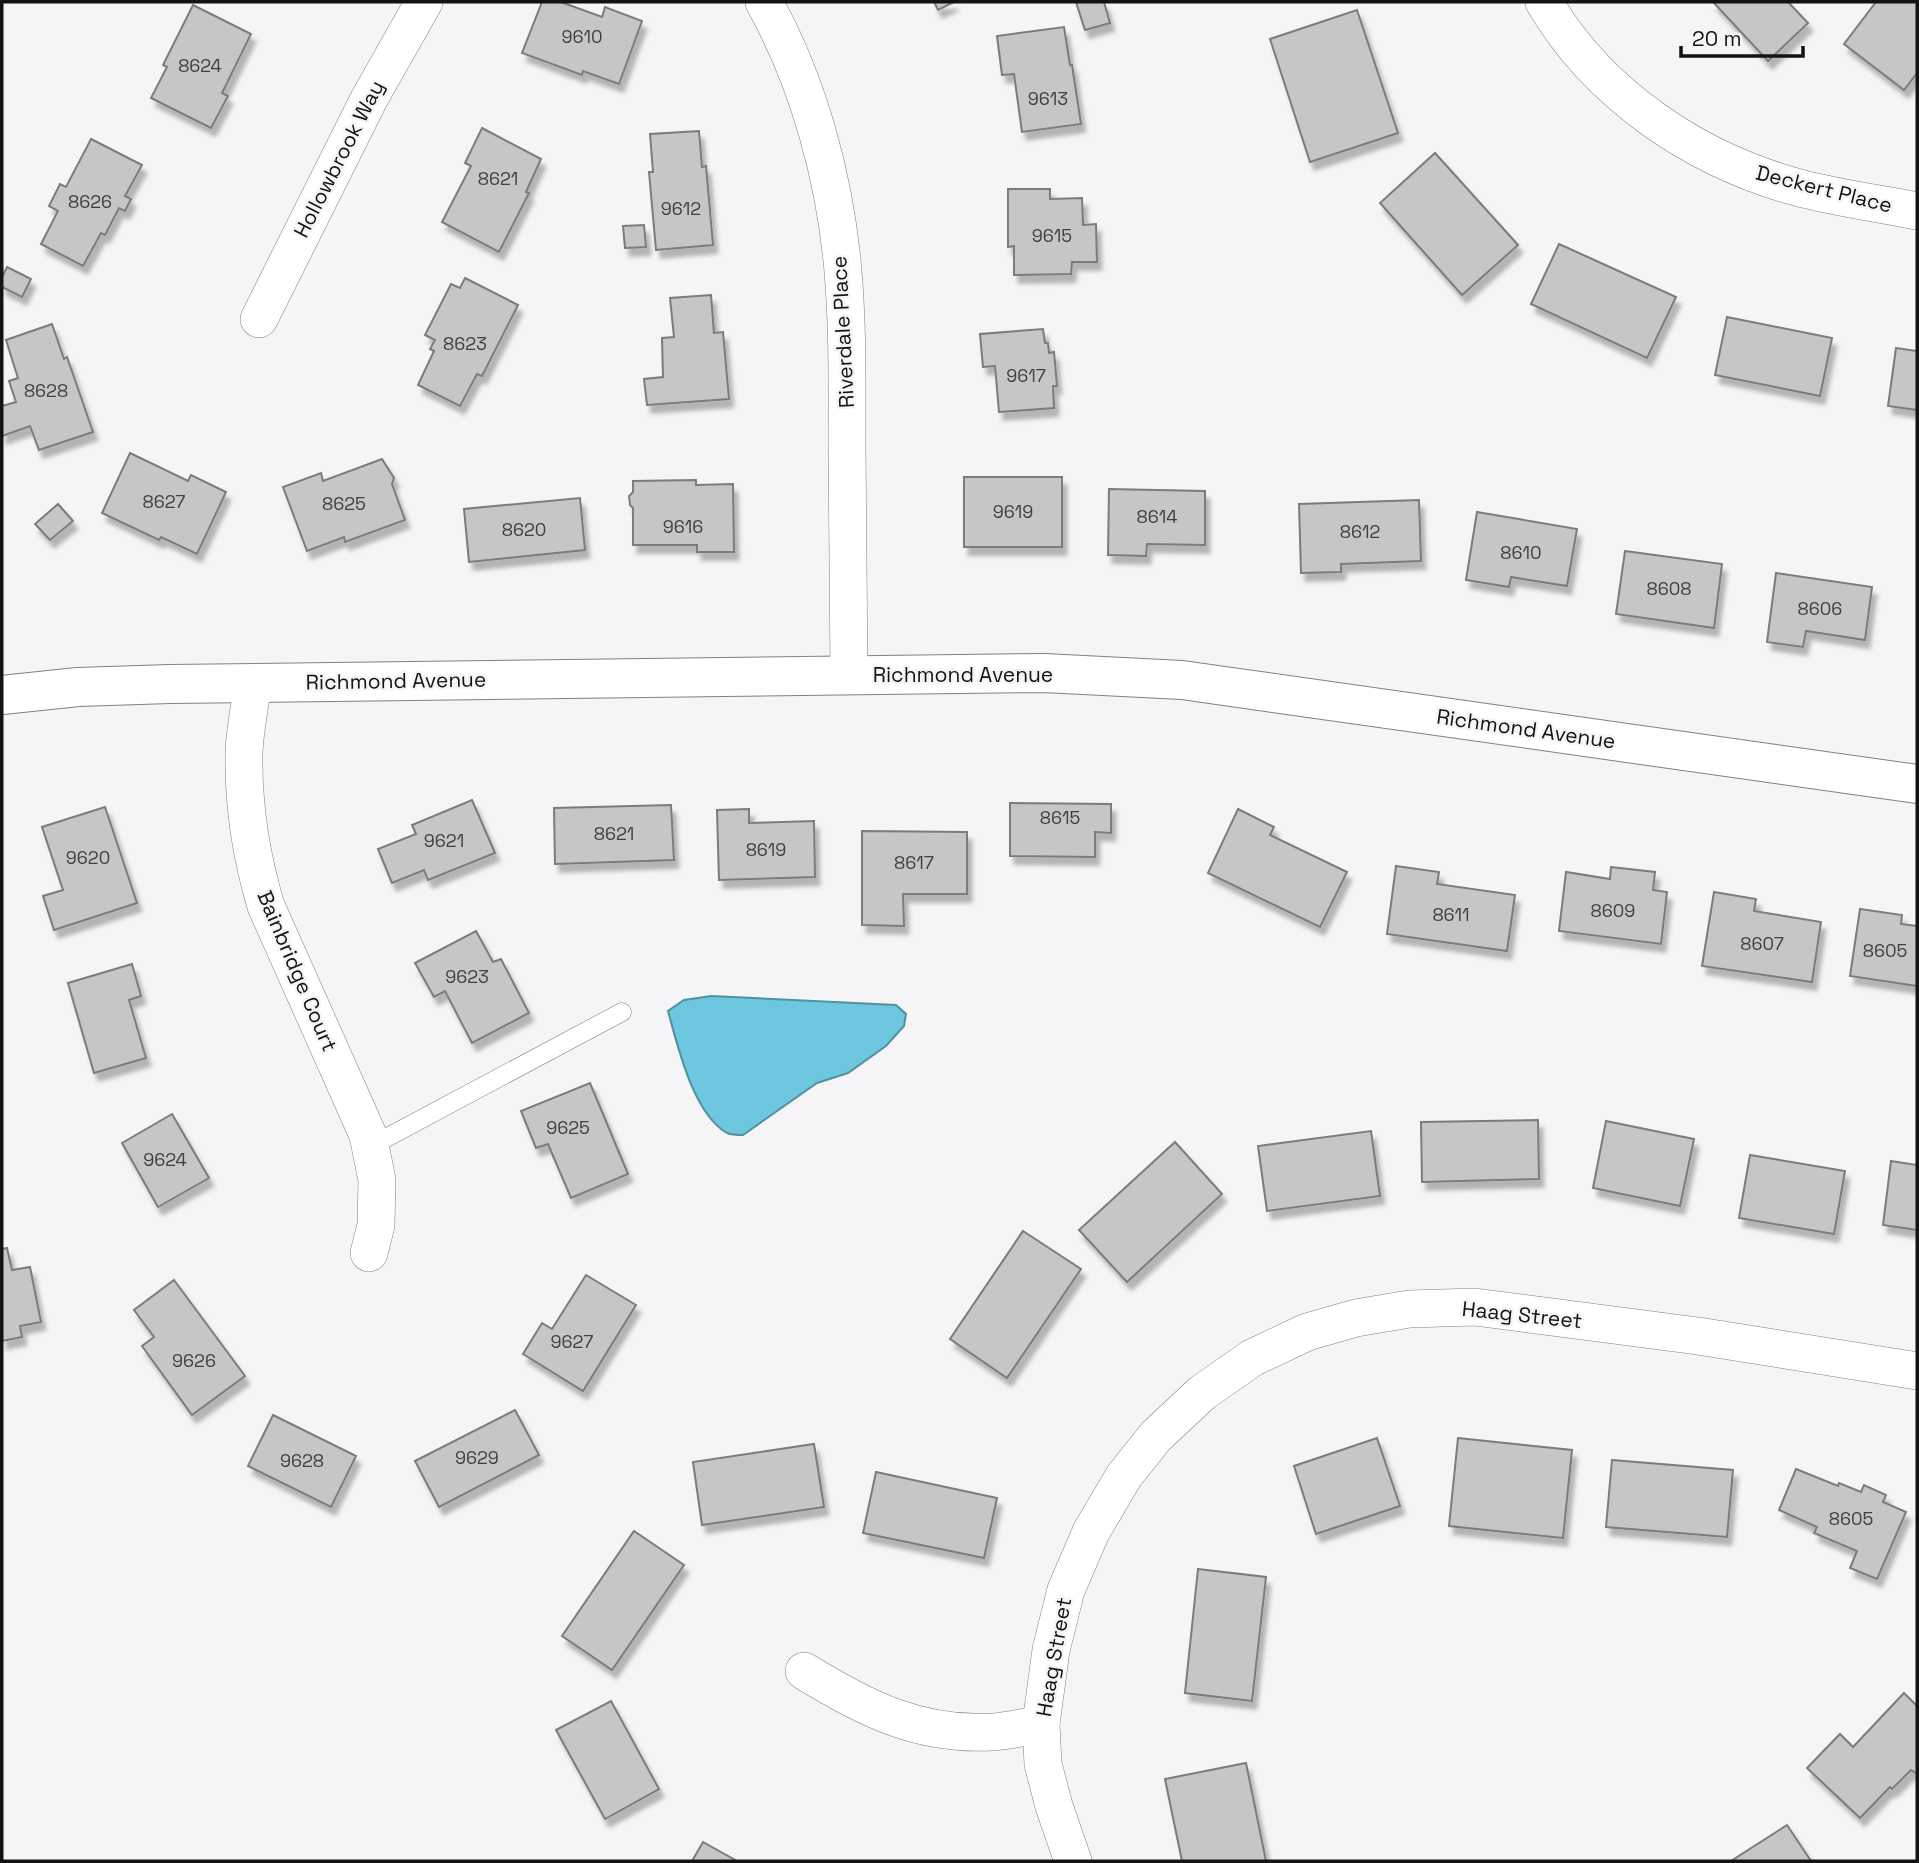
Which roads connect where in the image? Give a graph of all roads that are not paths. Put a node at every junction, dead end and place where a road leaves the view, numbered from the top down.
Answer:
1 (424, 2) edge
2 (764, 2) edge
3 (1544, 2) edge
4 (1917, 211) edge
5 (259, 319) dead end
6 (849, 675) junction
7 (253, 682) junction
8 (2, 695) edge
9 (1917, 784) edge
10 (622, 1012) dead end
11 (370, 1146) junction
12 (369, 1253) dead end
13 (1917, 1371) edge
14 (804, 1671) dead end
15 (1041, 1724) junction
16 (1073, 1861) edge

1 - 5 street, Hollowbrook Way
2 - 6 street, Riverdale Place
3 - 4 street, Deckert Place
6 - 7 street, Richmond Avenue
6 - 9 street, Richmond Avenue
7 - 8 street, Richmond Avenue
7 - 11 street, Bainbridge Court
10 - 11 lane
11 - 12 street, Bainbridge Court
13 - 15 street, Haag Street
14 - 15 street
15 - 16 street, Haag Street

